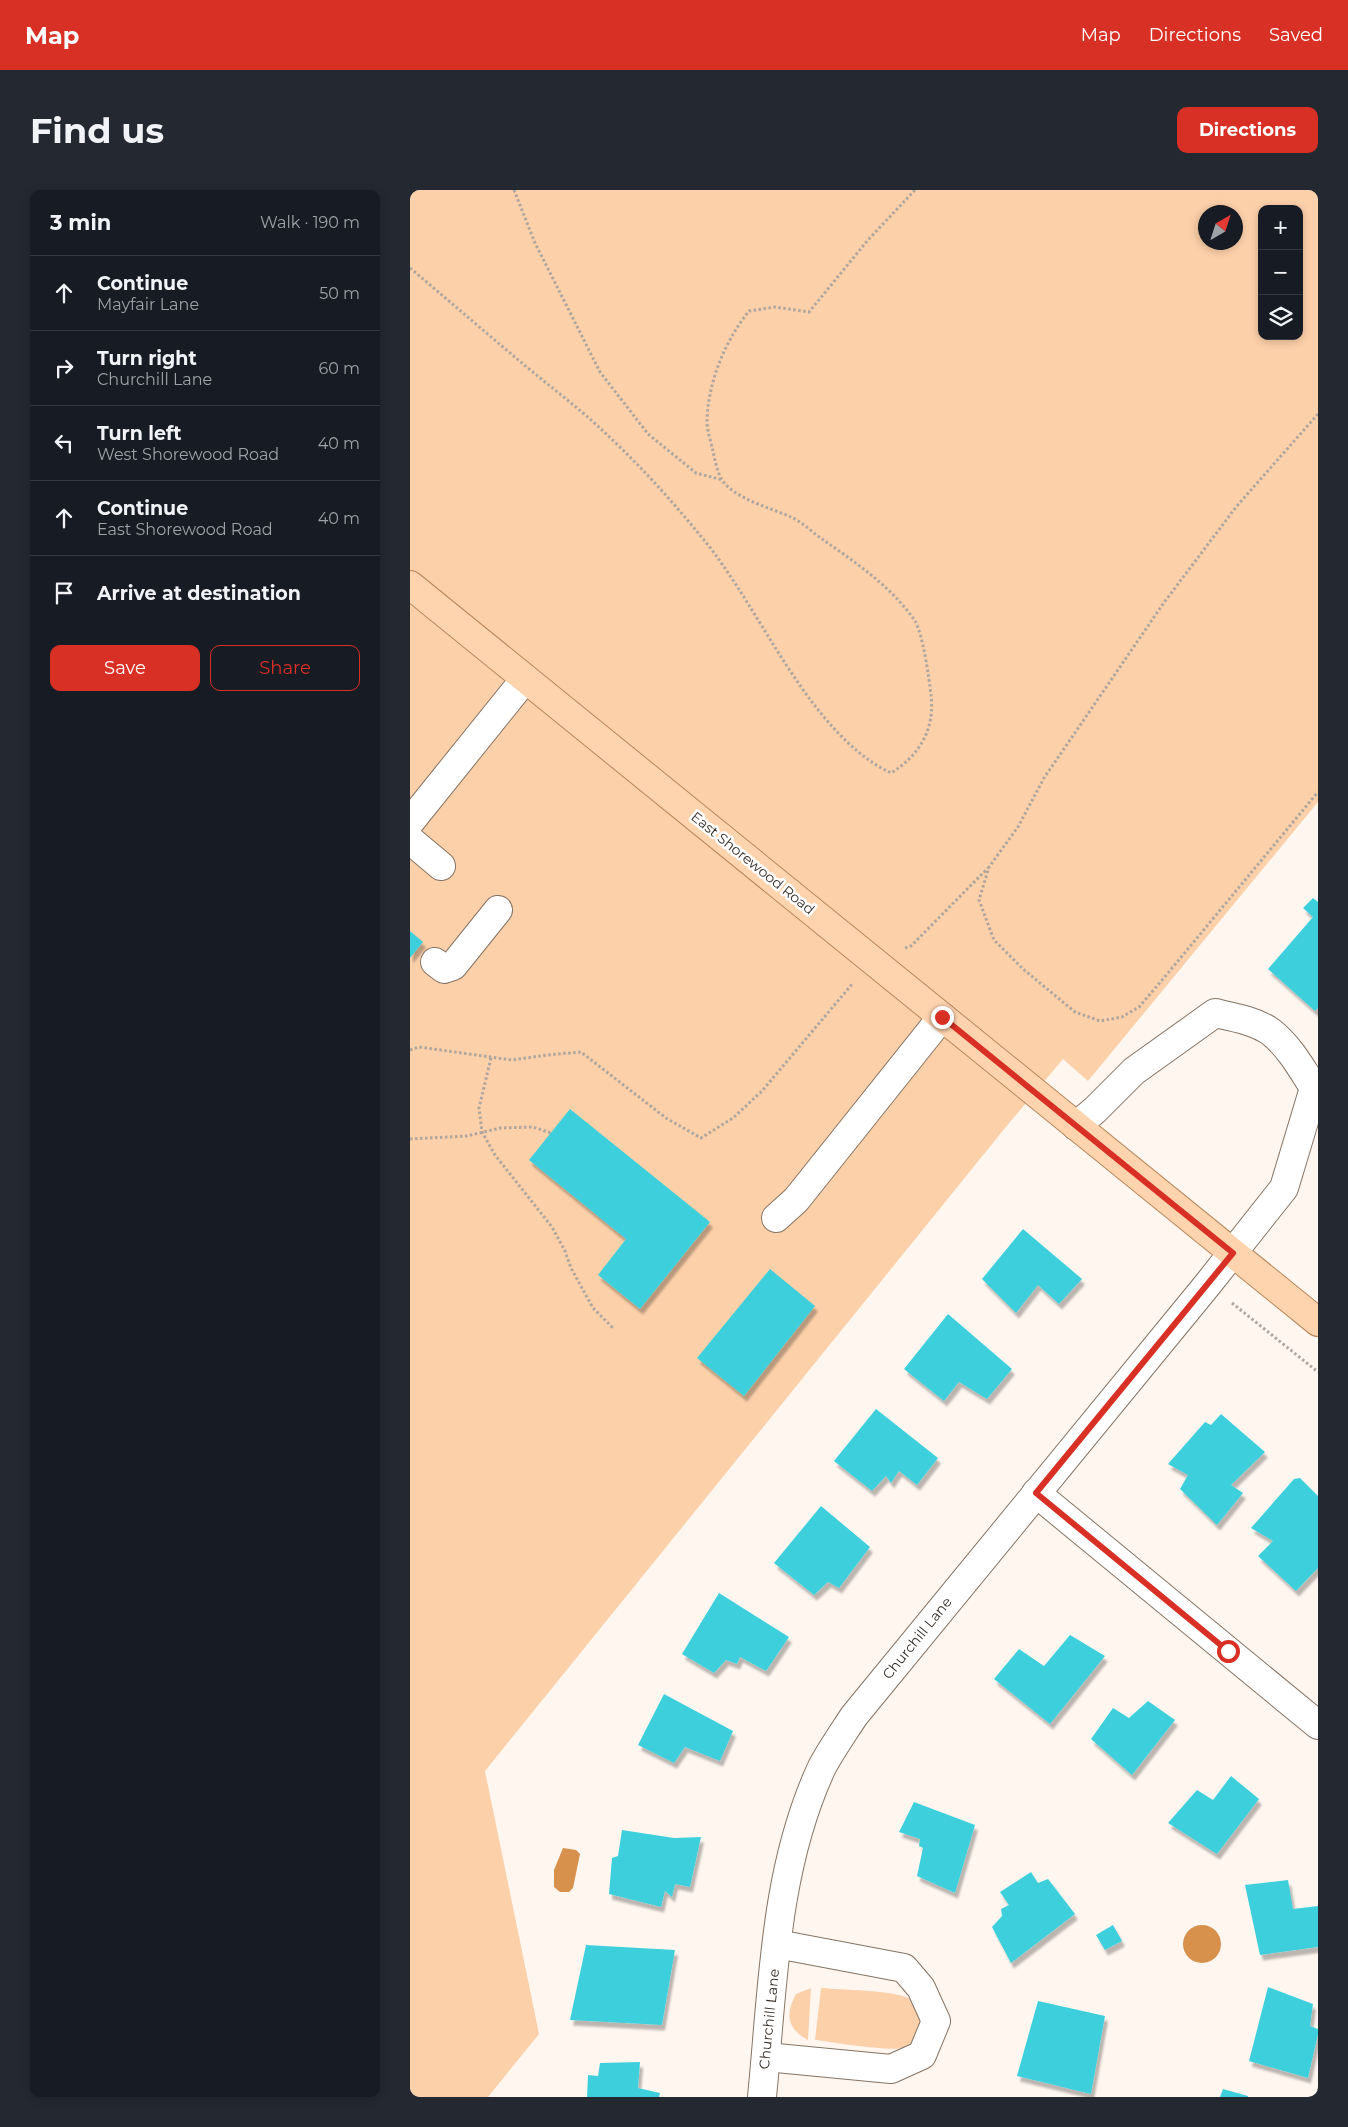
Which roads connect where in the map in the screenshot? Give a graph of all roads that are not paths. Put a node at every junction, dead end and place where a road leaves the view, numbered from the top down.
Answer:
1 (410, 585) edge
2 (525, 679) junction
3 (410, 822) edge
4 (410, 840) edge
5 (441, 866) dead end
6 (498, 910) dead end
7 (435, 962) dead end
8 (942, 1017) junction
9 (1086, 1133) junction
10 (776, 1218) dead end
11 (1233, 1253) junction
12 (1318, 1322) edge
13 (1036, 1493) junction
14 (1318, 1725) edge
15 (777, 1944) junction
16 (766, 2057) junction
17 (762, 2097) edge

1 - 2 main road, East Shorewood Road
2 - 3 street
2 - 8 main road, East Shorewood Road
4 - 5 street
6 - 7 street
8 - 9 main road, East Shorewood Road
8 - 10 street
9 - 11 main road, East Shorewood Road
9 - 11 street, Churchill Lane
11 - 12 main road, East Shorewood Road
11 - 13 street, Churchill Lane
13 - 14 street
13 - 15 street, Churchill Lane
15 - 16 street, Churchill Lane
15 - 16 street
16 - 17 street, Churchill Lane

